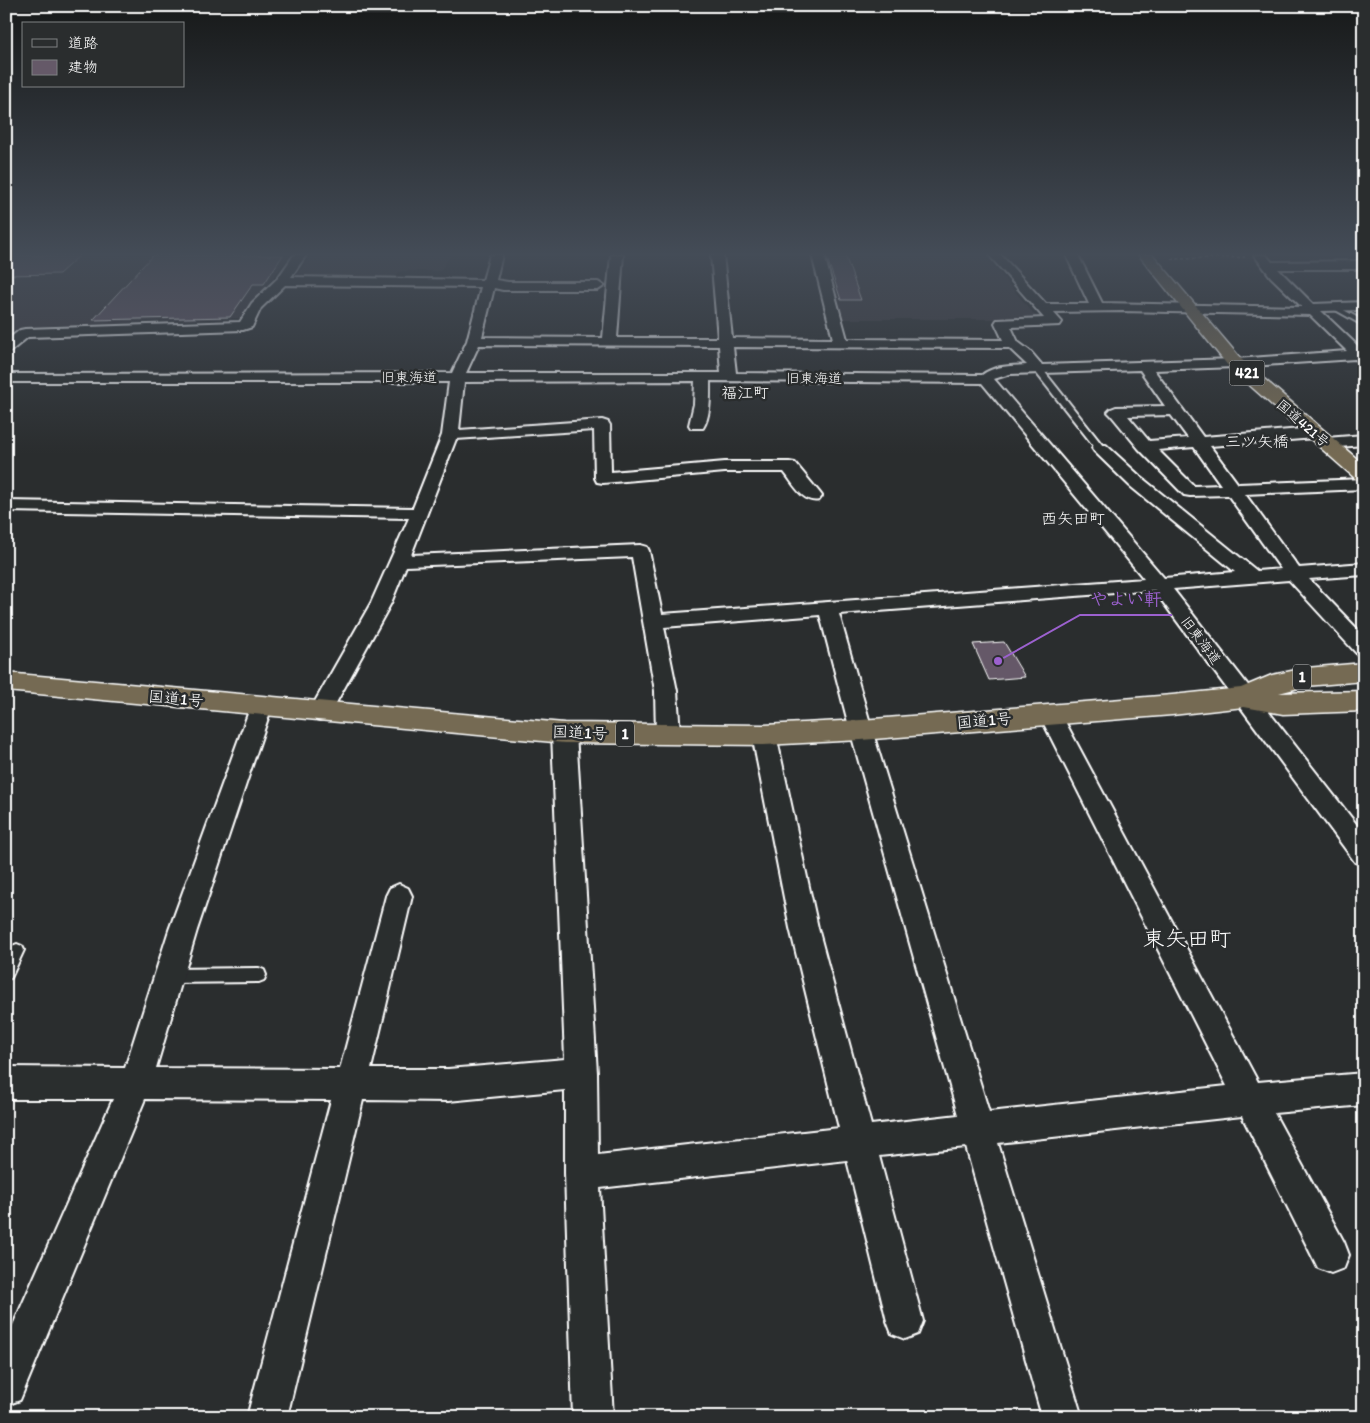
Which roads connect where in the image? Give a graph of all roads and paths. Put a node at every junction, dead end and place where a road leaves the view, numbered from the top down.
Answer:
1 (247, 321) edge
2 (489, 321) edge
3 (612, 321) edge
4 (723, 321) edge
5 (836, 321) edge
6 (1054, 321) edge
7 (1200, 321) edge
8 (1323, 321) edge
9 (484, 338) junction
10 (610, 341) junction
11 (725, 342) junction
12 (842, 343) junction
13 (1012, 344) junction
14 (6, 348) edge
15 (1361, 356) edge
16 (1235, 363) junction
17 (1144, 366) junction
18 (1037, 368) junction
19 (457, 377) junction
20 (703, 377) junction
21 (729, 377) junction
22 (6, 378) edge
23 (986, 379) junction
24 (1177, 410) junction
25 (697, 425) dead end
26 (450, 435) junction
27 (1320, 438) junction
28 (1364, 440) edge
29 (1200, 442) junction
30 (1146, 446) junction
31 (1100, 448) joint
32 (1364, 476) edge
33 (1364, 484) edge
34 (1233, 488) junction
35 (1190, 491) junction
36 (1152, 495) junction
37 (813, 496) dead end
38 (6, 506) edge
39 (420, 513) junction
40 (400, 561) junction
41 (1364, 569) edge
42 (1294, 574) junction
43 (1253, 577) junction
44 (1159, 584) junction
45 (828, 609) junction
46 (654, 621) junction
47 (1364, 650) edge
48 (1364, 672) edge
49 (6, 682) edge
50 (1244, 696) junction
51 (1364, 700) edge
52 (261, 706) junction
53 (320, 712) junction
54 (1050, 714) junction
55 (861, 730) junction
56 (564, 733) junction
57 (668, 734) junction
58 (764, 735) junction
59 (1364, 854) edge
60 (399, 896) dead end
61 (17, 950) dead end
62 (6, 973) edge
63 (168, 976) junction
64 (259, 976) dead end
65 (581, 1073) junction
66 (136, 1083) junction
67 (353, 1083) junction
68 (6, 1084) edge
69 (1364, 1089) edge
70 (1249, 1099) junction
71 (978, 1130) junction
72 (859, 1143) junction
73 (582, 1174) junction
74 (1331, 1255) dead end
75 (905, 1322) dead end
76 (6, 1386) edge
77 (267, 1417) edge
78 (593, 1417) edge
79 (1062, 1417) edge

1 - 14 street
2 - 9 street
3 - 10 street
4 - 11 street
5 - 12 street
6 - 13 street
7 - 16 highway, 国道421号 / 421
8 - 15 street
9 - 10 street
9 - 19 street
10 - 11 street
11 - 12 street
11 - 21 street
12 - 13 street
13 - 18 street
15 - 16 street
16 - 17 street
16 - 27 highway, 国道421号 / 421
17 - 18 street
17 - 24 street
18 - 23 street
18 - 31 lane
19 - 20 street, 旧東海道
19 - 22 street, 旧東海道
19 - 26 street
20 - 21 street, 旧東海道
20 - 25 street
21 - 23 street, 旧東海道
23 - 44 street, 旧東海道
24 - 29 street
24 - 30 street
26 - 37 street
26 - 39 street
27 - 28 street
27 - 29 street
27 - 32 highway, 国道421号 / 421
29 - 30 street
29 - 34 street
30 - 35 street
31 - 36 street
33 - 34 street
34 - 35 street
34 - 42 street
35 - 36 street
36 - 43 street
38 - 39 street
39 - 40 street
40 - 46 street
40 - 53 street
41 - 42 street
42 - 43 street
42 - 47 street
43 - 44 street
44 - 45 street
44 - 50 street, 旧東海道
45 - 46 street
45 - 55 street
46 - 57 street
48 - 50 highway, 国道1号 / 1
49 - 52 highway, 国道1号 / 1
50 - 51 highway, 国道1号 / 1
50 - 54 highway, 国道1号 / 1
50 - 59 street, 旧東海道
52 - 53 highway, 国道1号 / 1
52 - 63 street
53 - 56 highway, 国道1号 / 1
54 - 55 highway, 国道1号 / 1
54 - 70 street
55 - 58 highway, 国道1号 / 1
55 - 71 street
56 - 57 highway, 国道1号 / 1
56 - 65 street
57 - 58 highway, 国道1号 / 1
58 - 72 street
60 - 67 street
61 - 62 lane
63 - 64 lane
63 - 66 street
65 - 67 street
65 - 73 street
66 - 67 street
66 - 68 street
66 - 76 street
67 - 77 street
69 - 70 street
70 - 71 street
70 - 74 street
71 - 72 street
71 - 79 street
72 - 73 street
72 - 75 street
73 - 78 street

